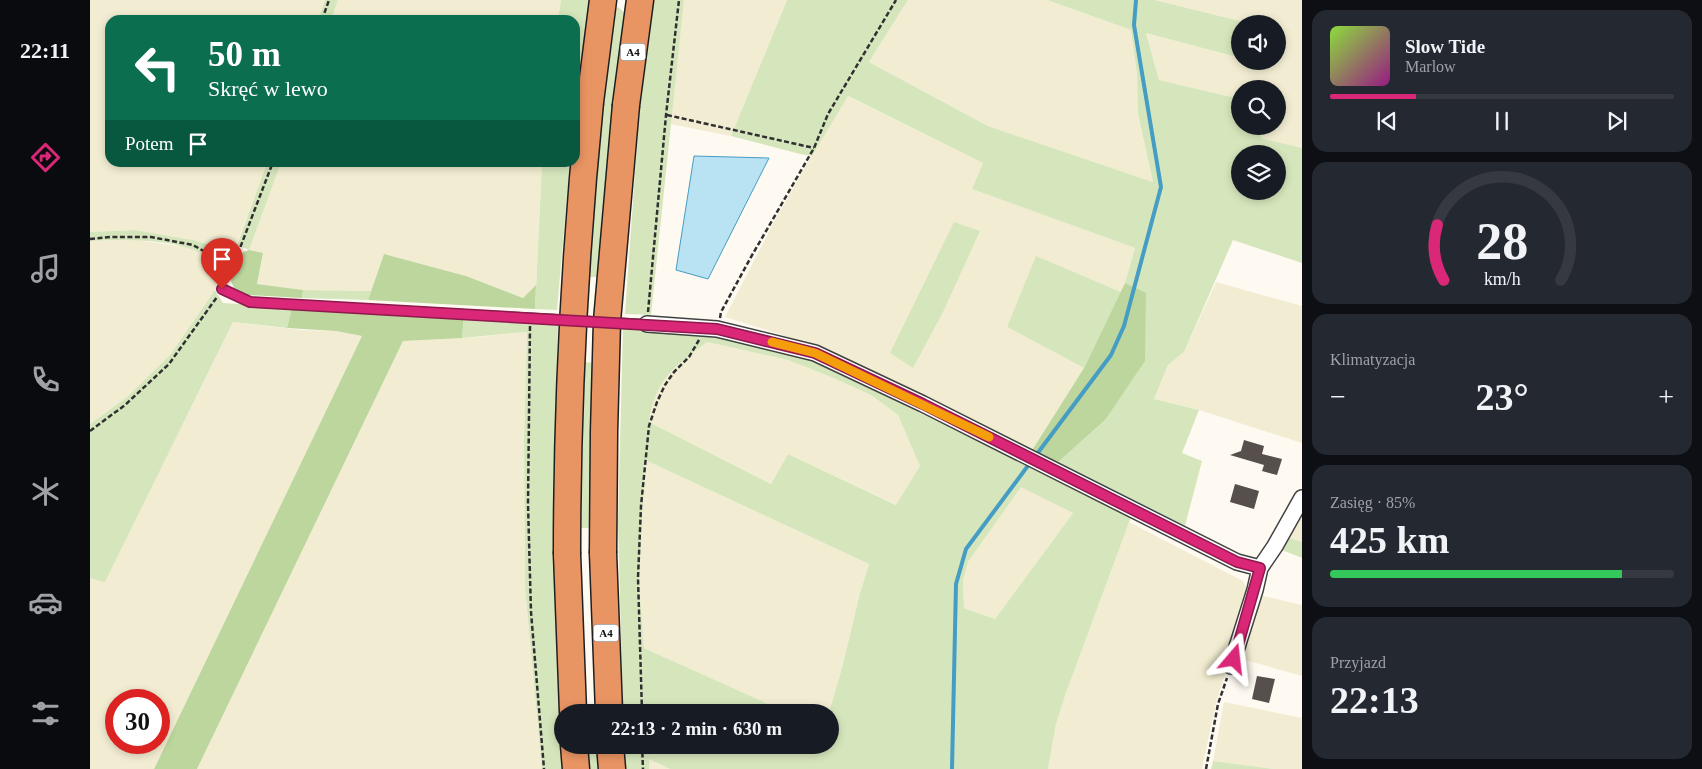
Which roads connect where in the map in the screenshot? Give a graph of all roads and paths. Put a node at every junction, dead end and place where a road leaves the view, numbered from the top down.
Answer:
1 (329, 0) edge
2 (603, 0) edge
3 (640, 0) edge
4 (680, 0) edge
5 (896, 0) edge
6 (324, 15) edge
7 (666, 115) junction
8 (814, 148) junction
9 (271, 167) edge
10 (90, 238) edge
11 (232, 267) junction
12 (222, 289) junction
13 (530, 318) junction
14 (647, 324) junction
15 (710, 328) junction
16 (90, 431) edge
17 (1302, 498) edge
18 (1260, 568) junction
19 (1231, 666) joint
20 (572, 704) edge
21 (609, 704) edge
22 (642, 704) edge
23 (575, 754) edge
24 (611, 754) edge
25 (642, 754) edge
26 (544, 769) edge
27 (576, 769) edge
28 (612, 769) edge
29 (642, 769) edge
30 (1206, 769) edge

1 - 6 path
2 - 20 highway, bridge
3 - 21 highway, A4, bridge
4 - 7 path
5 - 8 path
7 - 8 path
7 - 14 path
8 - 15 path
9 - 11 path
10 - 11 path
11 - 12 path
12 - 13 lane
12 - 16 path
13 - 14 lane
13 - 26 path
14 - 15 street
15 - 18 street
15 - 22 path
17 - 18 street
18 - 19 street
19 - 30 path
23 - 27 highway
24 - 28 highway
25 - 29 path

